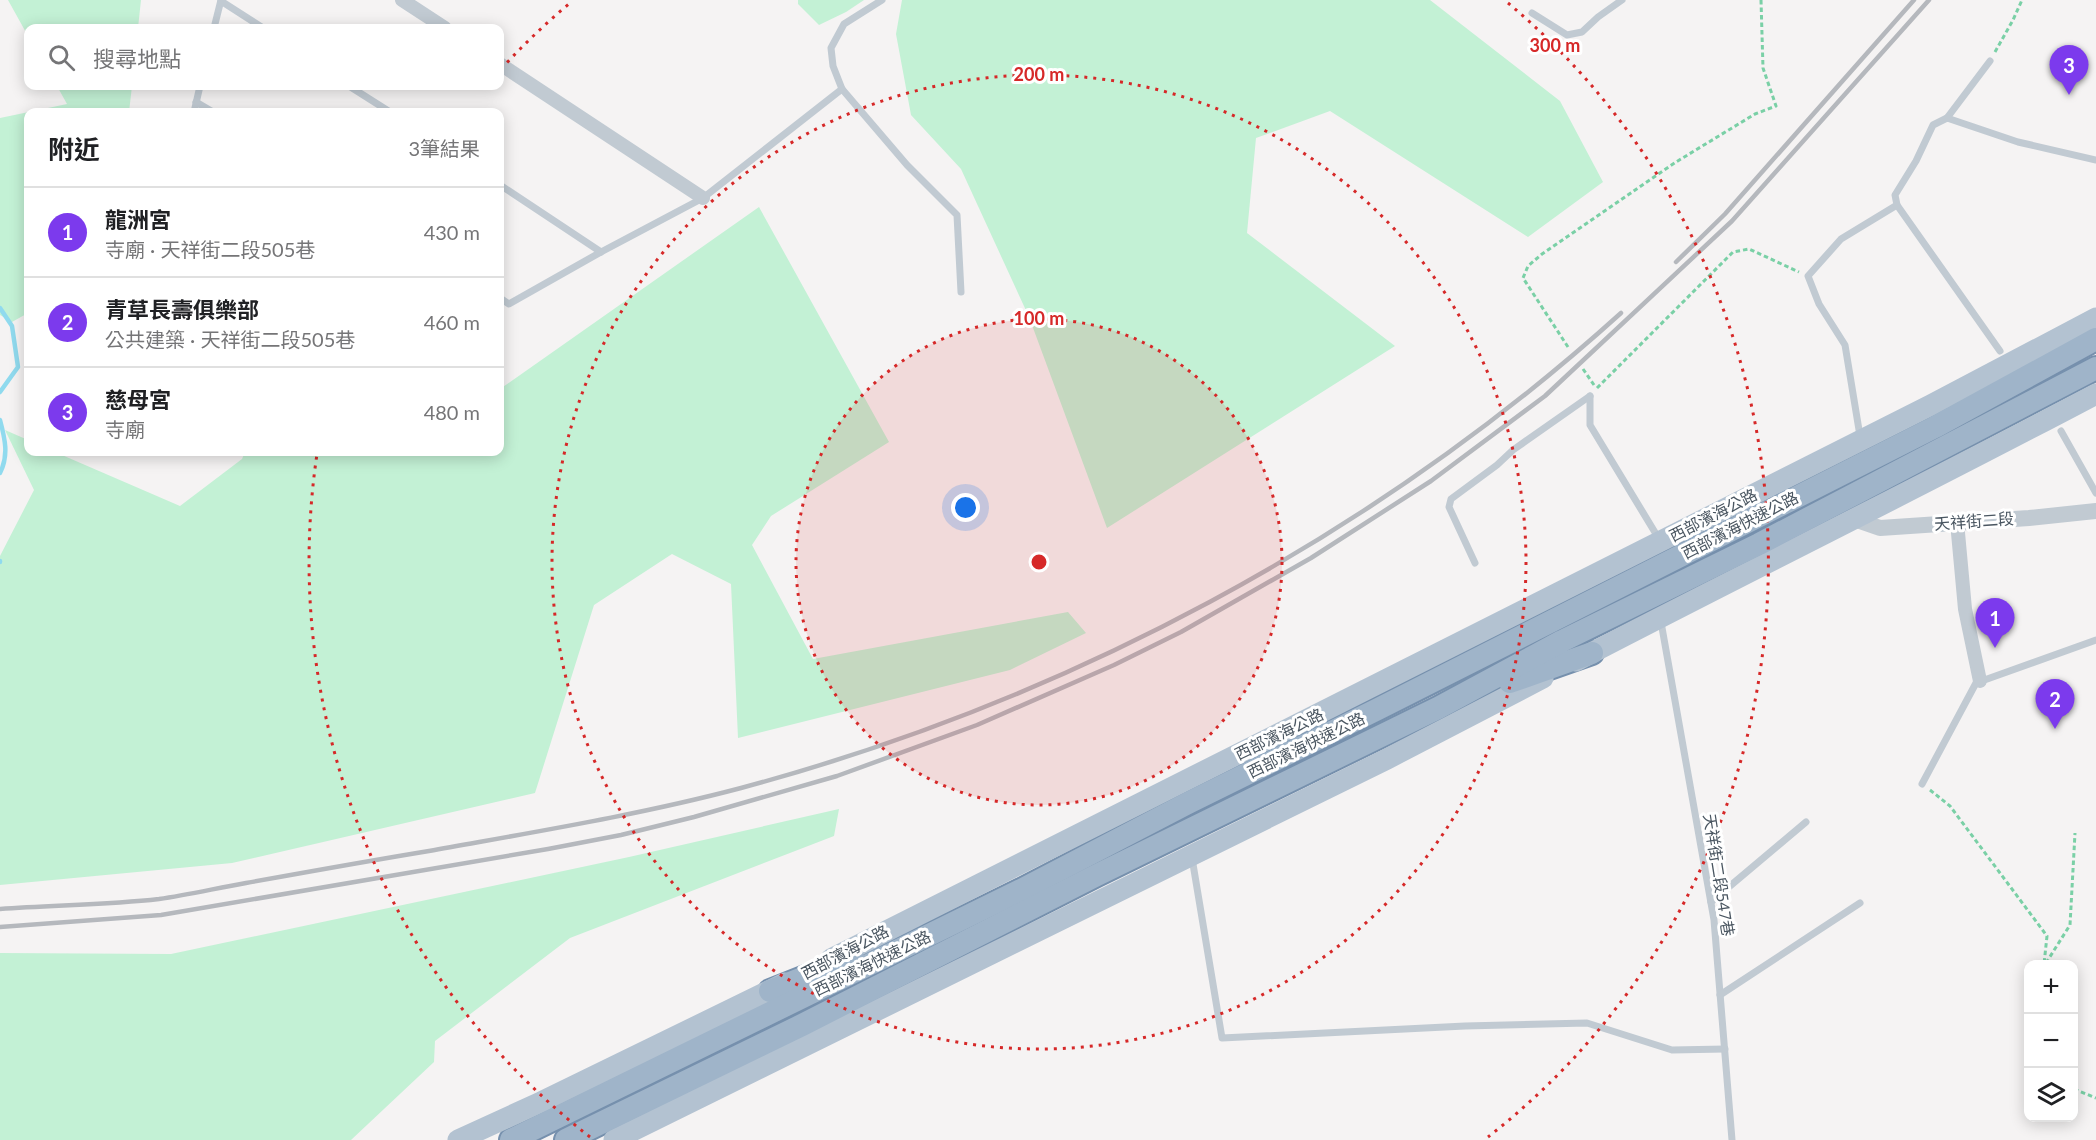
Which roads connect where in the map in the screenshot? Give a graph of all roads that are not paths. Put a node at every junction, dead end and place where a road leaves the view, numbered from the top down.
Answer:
1 (221, 0) edge
2 (402, 0) edge
3 (882, 0) edge
4 (1622, 0) edge
5 (1532, 13) dead end
6 (215, 24) edge
7 (257, 24) edge
8 (440, 24) edge
9 (1990, 61) road end
10 (504, 67) edge
11 (842, 89) junction
12 (199, 90) edge
13 (355, 90) edge
14 (196, 102) junction
15 (195, 108) edge
16 (206, 108) edge
17 (384, 108) edge
18 (1947, 118) junction
19 (2096, 160) edge
20 (504, 188) edge
21 (703, 198) junction
22 (1897, 205) junction
23 (601, 252) junction
24 (961, 292) dead end
25 (504, 301) edge
26 (2096, 318) edge
27 (2096, 339) edge
28 (2000, 351) dead end
29 (2096, 368) edge
30 (2096, 394) edge
31 (2061, 431) dead end
32 (1861, 440) junction
33 (2096, 493) edge
34 (2096, 511) edge
35 (1854, 519) junction
36 (1957, 522) junction
37 (1660, 541) junction
38 (1475, 563) dead end
39 (1660, 617) junction
40 (2096, 640) edge
41 (1592, 653) junction
42 (1980, 681) junction
43 (1438, 708) junction
44 (1922, 784) road end
45 (1806, 822) dead end
46 (1191, 855) junction
47 (1021, 890) junction
48 (1711, 902) junction
49 (1860, 903) dead end
50 (770, 991) junction
51 (1720, 995) junction
52 (1725, 1049) junction
53 (458, 1140) edge
54 (511, 1140) edge
55 (566, 1140) edge
56 (614, 1140) edge
57 (1732, 1140) edge

1 - 6 lane
1 - 7 lane
2 - 8 street
3 - 11 lane
4 - 5 lane
9 - 18 lane
10 - 21 street
11 - 21 lane
11 - 24 lane
12 - 14 lane
13 - 17 lane
14 - 15 lane
14 - 16 lane
18 - 19 lane
18 - 22 lane
20 - 23 lane
21 - 23 lane
22 - 28 lane
22 - 32 lane
23 - 25 lane
26 - 32 main road, 西部濱海公路
27 - 47 highway, 西部濱海快速公路
29 - 43 highway, 西部濱海快速公路
30 - 35 main road
31 - 33 lane
32 - 37 main road, 西部濱海公路
34 - 36 street, 天祥街二段
35 - 36 street, 天祥街二段
35 - 39 main road
36 - 42 street
37 - 38 lane
37 - 50 main road, 西部濱海公路
39 - 41 main road
39 - 48 lane, 天祥街二段547巷
40 - 42 lane
41 - 43 highway
41 - 46 main road
42 - 44 lane
43 - 55 highway, 西部濱海快速公路
45 - 48 lane
46 - 52 lane
46 - 56 main road
47 - 50 highway
47 - 54 highway, 西部濱海快速公路
48 - 51 lane, 天祥街二段547巷
49 - 51 lane
50 - 53 main road, 西部濱海公路
51 - 52 lane, 天祥街二段547巷
52 - 57 lane, 天祥街二段547巷

